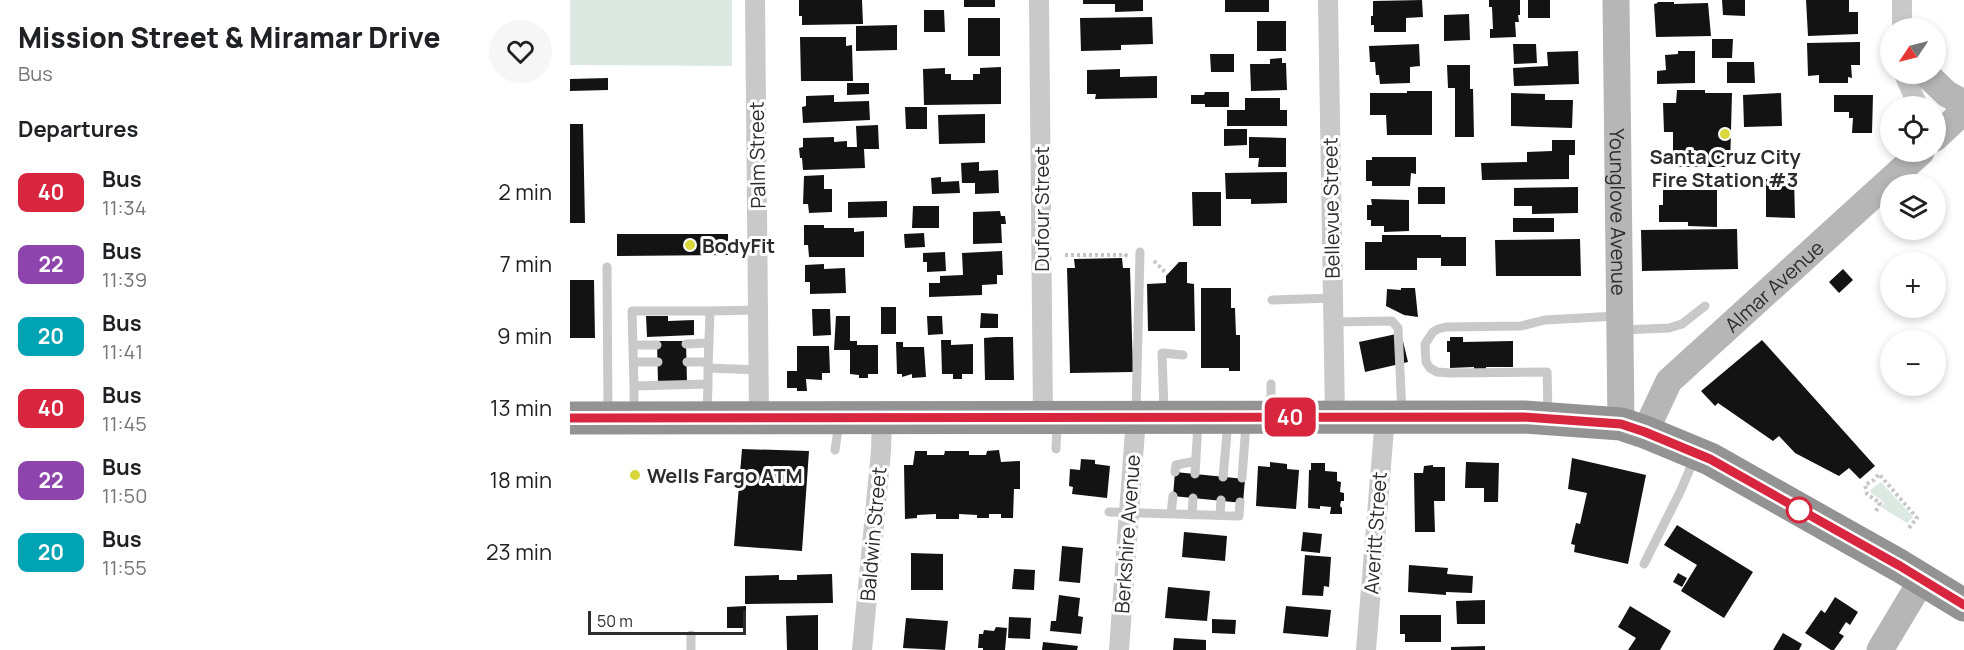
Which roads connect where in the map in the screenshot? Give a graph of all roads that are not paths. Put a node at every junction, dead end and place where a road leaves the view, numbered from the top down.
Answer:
1 (755, 0) edge
2 (1039, 0) edge
3 (1328, 0) edge
4 (1616, 0) edge
5 (1902, 0) edge
6 (1902, 18) edge
7 (1936, 84) edge
8 (1964, 102) edge
9 (1964, 111) edge
10 (1946, 128) edge
11 (1910, 162) edge
12 (1140, 256) road end
13 (607, 267) dead end
14 (1333, 298) junction
15 (1272, 300) dead end
16 (1705, 306) dead end
17 (758, 310) junction
18 (710, 311) junction
19 (1333, 322) junction
20 (1620, 323) junction
21 (709, 343) junction
22 (686, 344) dead end
23 (633, 345) junction
24 (657, 345) dead end
25 (1183, 355) dead end
26 (634, 362) junction
27 (658, 362) dead end
28 (687, 362) dead end
29 (708, 365) junction
30 (759, 370) junction
31 (708, 384) junction
32 (1271, 384) dead end
33 (634, 386) junction
34 (882, 417) junction
35 (1236, 417) junction
36 (1335, 417) junction
37 (1393, 417) junction
38 (1548, 417) junction
39 (570, 418) edge
40 (621, 418) junction
41 (706, 418) junction
42 (759, 418) junction
43 (840, 418) junction
44 (1150, 418) junction
45 (1052, 428) junction
46 (1633, 428) junction
47 (835, 450) dead end
48 (1696, 454) junction
49 (1196, 461) junction
50 (1175, 472) dead end
51 (1195, 474) dead end
52 (1223, 477) dead end
53 (1242, 478) dead end
54 (1173, 496) dead end
55 (1193, 498) dead end
56 (1221, 500) dead end
57 (1240, 502) dead end
58 (1119, 513) junction
59 (1171, 514) junction
60 (1192, 515) junction
61 (1220, 515) junction
62 (1644, 564) dead end
63 (1922, 580) junction
64 (1964, 605) edge
65 (691, 635) dead end
66 (691, 650) edge
67 (862, 650) edge
68 (1119, 650) edge
69 (1366, 650) edge
70 (1880, 650) edge

1 - 17 street, Palm Street
2 - 45 street, Dufour Street
3 - 14 street, Bellevue Street
4 - 20 street, Younglove Avenue
5 - 6 street
7 - 8 street
9 - 10 street
11 - 46 street, Almar Avenue
12 - 44 lane
13 - 40 lane
14 - 15 lane
14 - 19 street, Bellevue Street
16 - 20 lane
17 - 18 lane
17 - 30 street, Palm Street
18 - 21 lane
18 - 23 lane
19 - 36 street, Bellevue Street
19 - 37 lane
20 - 38 lane
20 - 46 street, Younglove Avenue
21 - 22 lane
21 - 29 lane
23 - 24 lane
23 - 26 lane
25 - 44 lane
26 - 27 lane
26 - 33 lane
28 - 29 lane
29 - 30 lane
29 - 31 lane
30 - 42 street, Palm Street
31 - 33 lane
31 - 41 lane
32 - 35 lane
33 - 40 lane
34 - 43 highway
34 - 45 highway
34 - 67 street, Baldwin Street
35 - 36 highway
35 - 44 highway
35 - 49 lane
35 - 52 lane
35 - 53 lane
36 - 37 highway
37 - 38 highway
37 - 69 street, Averitt Street
38 - 46 highway
39 - 40 highway
40 - 41 highway
41 - 42 highway
42 - 43 highway
43 - 47 lane
44 - 45 highway
44 - 58 street, Berkshire Avenue
46 - 48 highway
48 - 62 lane
48 - 63 highway
49 - 50 lane
49 - 51 lane
54 - 59 lane
55 - 60 lane
56 - 61 lane
57 - 61 lane
58 - 59 lane
58 - 68 street, Berkshire Avenue
59 - 60 lane
60 - 61 lane
63 - 64 highway
63 - 70 street
65 - 66 lane

